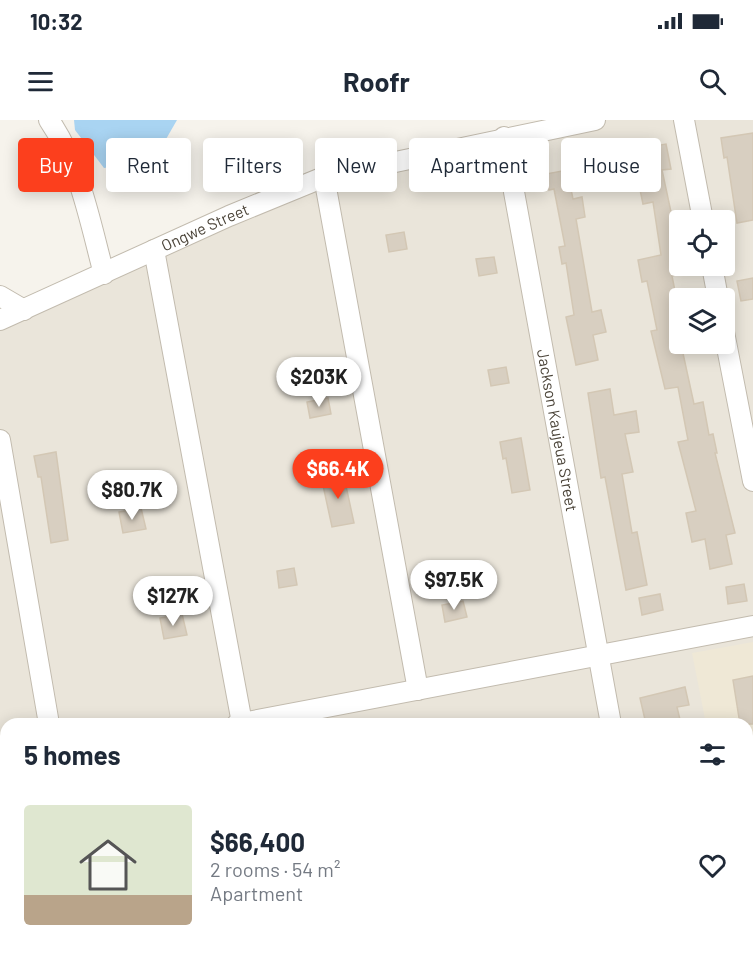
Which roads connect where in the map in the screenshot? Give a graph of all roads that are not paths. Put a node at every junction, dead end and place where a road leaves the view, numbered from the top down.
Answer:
1 (50, 120) edge
2 (595, 120) edge
3 (684, 120) edge
4 (504, 137) junction
5 (397, 161) edge
6 (315, 181) edge
7 (327, 192) edge
8 (701, 210) edge
9 (154, 250) junction
10 (104, 274) junction
11 (0, 296) edge
12 (24, 310) junction
13 (0, 320) edge
14 (728, 354) edge
15 (0, 440) edge
16 (753, 481) edge
17 (753, 626) edge
18 (598, 657) junction
19 (418, 690) junction
20 (49, 718) edge
21 (238, 718) edge
22 (271, 718) edge
23 (610, 718) edge

1 - 10 street
2 - 4 street, Ongwe Street
3 - 8 street
4 - 5 street, Ongwe Street
4 - 18 street, Jackson Kaujeua Street
6 - 9 street, Ongwe Street
7 - 19 street
9 - 10 street, Ongwe Street
9 - 21 street
10 - 12 street, Ongwe Street
11 - 12 street
12 - 13 street, Ongwe Street
14 - 16 street
15 - 20 street
17 - 18 street
18 - 19 street
18 - 23 street, Jackson Kaujeua Street
19 - 22 street

